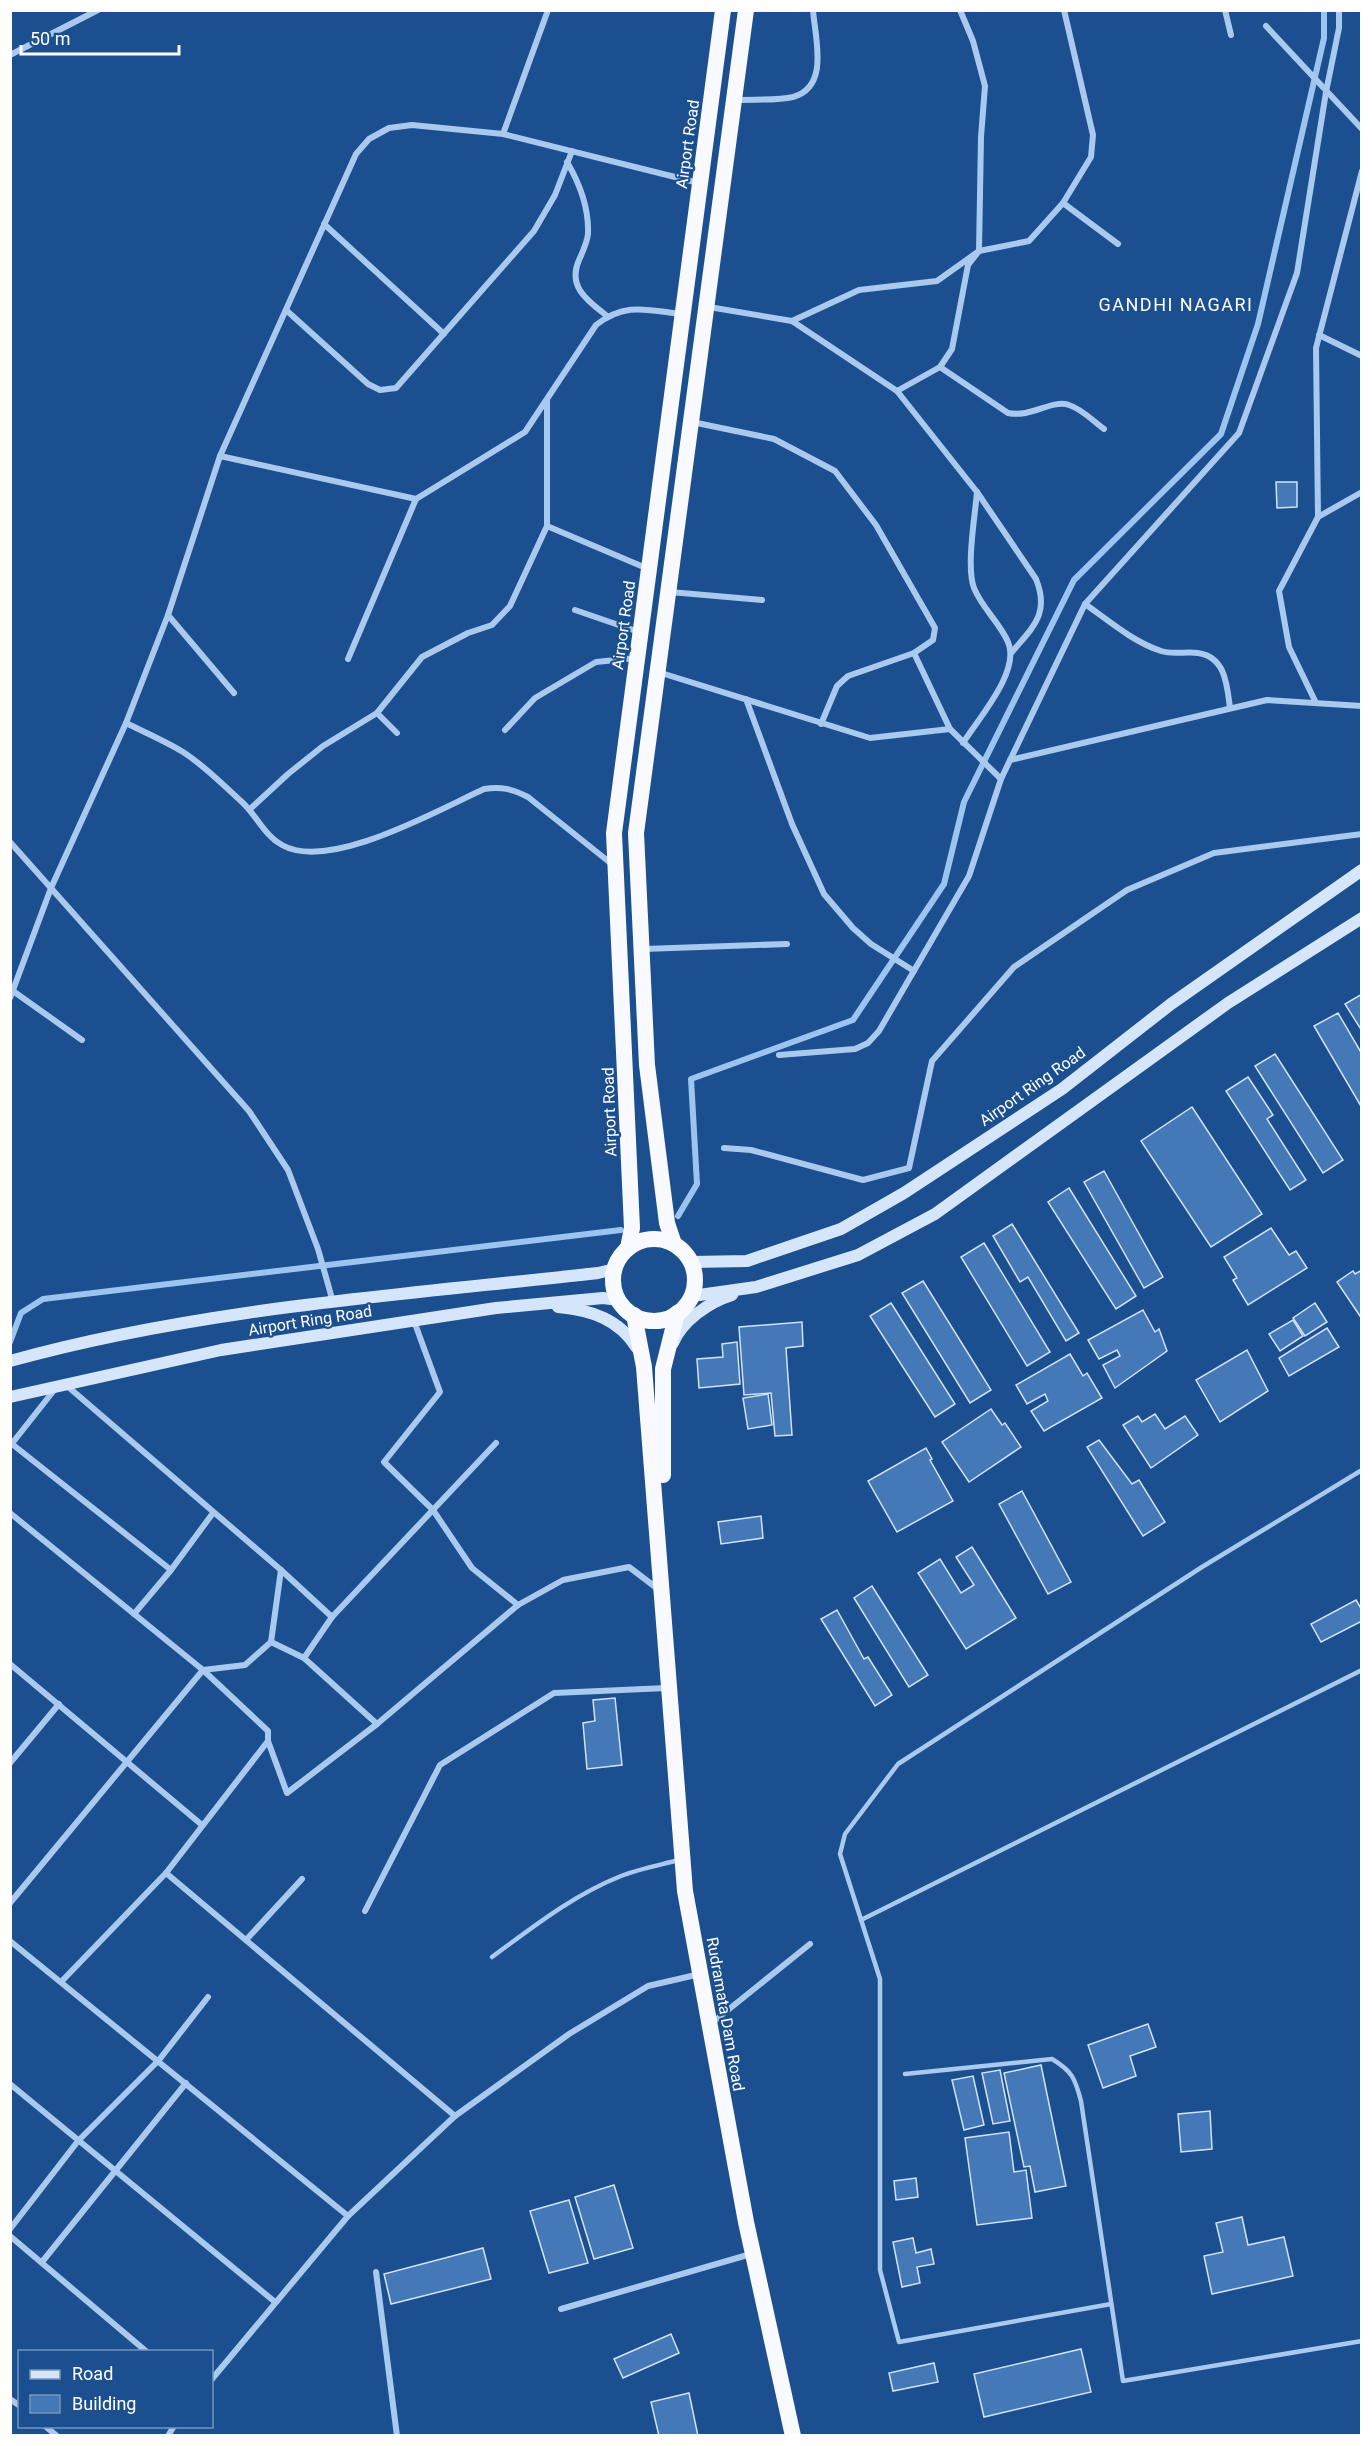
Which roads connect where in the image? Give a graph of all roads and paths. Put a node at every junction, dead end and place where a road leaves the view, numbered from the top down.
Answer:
1 (98, 10) edge
2 (548, 10) edge
3 (723, 10) edge
4 (746, 10) edge
5 (813, 10) edge
6 (960, 10) edge
7 (1064, 10) edge
8 (1225, 10) edge
9 (1339, 10) edge
10 (1266, 26) dead end
11 (1231, 35) dead end
12 (10, 55) edge
13 (1326, 92) junction
14 (733, 100) junction
15 (1362, 129) edge
16 (503, 134) junction
17 (572, 151) junction
18 (567, 162) junction
19 (1362, 171) edge
20 (699, 183) junction
21 (1063, 202) junction
22 (324, 224) junction
23 (1118, 244) dead end
24 (979, 251) junction
25 (705, 306) junction
26 (285, 310) junction
27 (682, 314) junction
28 (607, 316) junction
29 (792, 321) junction
30 (444, 334) junction
31 (1319, 335) junction
32 (1362, 356) edge
33 (940, 367) junction
34 (897, 391) junction
35 (547, 401) junction
36 (690, 422) junction
37 (1104, 429) dead end
38 (220, 456) junction
39 (977, 492) junction
40 (1362, 492) edge
41 (416, 499) junction
42 (1318, 517) junction
43 (547, 526) junction
44 (649, 569) junction
45 (668, 592) junction
46 (762, 600) dead end
47 (1084, 604) junction
48 (575, 610) dead end
49 (168, 615) junction
50 (640, 632) junction
51 (1012, 652) junction
52 (914, 653) junction
53 (348, 658) dead end
54 (637, 658) junction
55 (657, 672) junction
56 (234, 693) dead end
57 (746, 699) junction
58 (1316, 703) junction
59 (1362, 706) edge
60 (1230, 708) junction
61 (377, 713) junction
62 (126, 723) junction
63 (821, 724) junction
64 (950, 729) junction
65 (505, 730) dead end
66 (397, 733) dead end
67 (963, 743) junction
68 (1010, 759) junction
69 (1001, 779) junction
70 (250, 809) junction
71 (1362, 834) edge
72 (10, 842) edge
73 (616, 867) junction
74 (1362, 870) edge
75 (51, 888) junction
76 (1362, 918) edge
77 (787, 944) dead end
78 (642, 949) junction
79 (914, 971) junction
80 (12, 994) edge
81 (82, 1040) dead end
82 (779, 1055) dead end
83 (724, 1148) dead end
84 (674, 1244) junction
85 (628, 1248) junction
86 (691, 1262) junction
87 (615, 1269) junction
88 (756, 1287) junction
89 (692, 1296) junction
90 (619, 1300) junction
91 (334, 1303) junction
92 (534, 1304) junction
93 (677, 1313) junction
94 (634, 1315) junction
95 (414, 1320) junction
96 (641, 1354) junction
97 (16, 1360) edge
98 (663, 1370) junction
99 (61, 1385) junction
100 (10, 1397) edge
101 (496, 1443) dead end
102 (11, 1445) edge
103 (1362, 1470) edge
104 (433, 1510) junction
105 (10, 1513) edge
106 (213, 1513) junction
107 (171, 1570) junction
108 (281, 1570) junction
109 (663, 1593) junction
110 (518, 1605) junction
111 (134, 1614) junction
112 (332, 1617) junction
113 (271, 1642) junction
114 (304, 1658) junction
115 (10, 1664) edge
116 (203, 1670) junction
117 (1362, 1670) edge
118 (670, 1688) junction
119 (60, 1704) junction
120 (377, 1724) junction
121 (268, 1741) junction
122 (128, 1761) junction
123 (10, 1763) edge
124 (202, 1825) junction
125 (683, 1859) junction
126 (166, 1873) junction
127 (302, 1879) dead end
128 (10, 1902) edge
129 (366, 1911) dead end
130 (861, 1920) junction
131 (246, 1940) junction
132 (10, 1941) edge
133 (810, 1944) dead end
134 (492, 1958) dead end
135 (700, 1973) junction
136 (61, 1982) junction
137 (208, 1997) dead end
138 (710, 2024) junction
139 (159, 2060) junction
140 (905, 2074) dead end
141 (186, 2083) junction
142 (10, 2084) edge
143 (455, 2116) junction
144 (78, 2141) junction
145 (115, 2171) junction
146 (348, 2216) junction
147 (10, 2229) edge
148 (10, 2236) edge
149 (753, 2254) junction
150 (42, 2262) junction
151 (376, 2272) dead end
152 (275, 2302) junction
153 (1111, 2304) junction
154 (561, 2308) dead end
155 (1362, 2341) edge
156 (145, 2350) edge
157 (213, 2378) edge
158 (397, 2436) edge
159 (793, 2436) edge

1 - 12 street
2 - 16 street
3 - 20 highway, Airport Road
4 - 14 highway
5 - 14 street
6 - 24 street
7 - 21 street
8 - 11 street
9 - 13 street
10 - 13 street
13 - 15 street
13 - 47 street
14 - 25 highway
16 - 17 street
16 - 22 street
17 - 18 street
17 - 20 street
18 - 28 street
18 - 30 street
19 - 31 street
20 - 27 highway, Airport Road
21 - 23 street
21 - 24 street
22 - 26 street
22 - 30 street
24 - 29 street
24 - 33 street
25 - 29 street
25 - 36 highway
26 - 30 street
26 - 38 street
27 - 28 street
27 - 44 highway, Airport Road
28 - 35 street
29 - 34 street
31 - 32 street
31 - 42 street
33 - 34 street
33 - 37 street
34 - 39 street
35 - 41 street
35 - 43 street
36 - 45 highway
36 - 52 street
38 - 41 street
38 - 49 street
39 - 51 street
39 - 51 street
40 - 42 street
41 - 53 street
42 - 58 street
43 - 44 street
43 - 61 street
44 - 50 highway, Airport Road
45 - 46 street
45 - 55 highway
47 - 60 street
47 - 68 street
48 - 50 street
49 - 56 street
49 - 62 street
50 - 54 highway, Airport Road
51 - 67 street
52 - 63 street
52 - 64 street
54 - 65 street
54 - 73 highway, Airport Road
55 - 57 street
55 - 78 highway
57 - 63 street
57 - 79 street
58 - 59 street
58 - 60 street
60 - 68 street
61 - 66 street
61 - 70 street
62 - 70 street
62 - 75 street
63 - 64 street
64 - 67 street
67 - 69 street
68 - 69 street
69 - 79 street
70 - 73 street
71 - 83 street
72 - 75 street
73 - 85 highway, Airport Road
74 - 86 main road, Airport Ring Road
75 - 80 street
75 - 91 street
76 - 88 main road
77 - 78 street
78 - 84 highway
79 - 82 street
80 - 81 street
84 - 85 highway
84 - 86 highway
85 - 87 highway
86 - 89 highway
87 - 90 highway
87 - 91 main road, Airport Ring Road
88 - 89 main road
88 - 98 main road
89 - 93 highway
90 - 92 main road, Airport Ring Road
90 - 94 highway
91 - 97 main road, Airport Ring Road
92 - 95 main road, Airport Ring Road
92 - 96 main road
93 - 94 highway
93 - 98 highway
94 - 96 highway
95 - 99 main road, Airport Ring Road
95 - 104 street
96 - 109 highway
98 - 109 highway
99 - 100 main road, Airport Ring Road
99 - 102 street
99 - 106 street
101 - 104 street
102 - 107 street
103 - 130 lane
104 - 110 street
104 - 112 street
105 - 111 street
106 - 107 street
106 - 108 street
107 - 111 street
108 - 112 street
108 - 113 street
109 - 110 street
109 - 118 highway, Rudramata Dam Road
110 - 120 street
111 - 116 street
112 - 114 street
113 - 114 street
113 - 116 street
114 - 120 street
115 - 119 street
116 - 121 street
116 - 122 street
117 - 130 lane
118 - 125 highway, Rudramata Dam Road
118 - 129 street
119 - 122 street
119 - 123 street
120 - 121 street
121 - 124 street
122 - 124 street
122 - 128 street
124 - 126 street
125 - 134 lane
125 - 135 highway, Rudramata Dam Road
126 - 131 street
126 - 136 street
127 - 131 street
130 - 153 lane
131 - 143 street
132 - 136 street
133 - 138 street
135 - 138 highway, Rudramata Dam Road
135 - 143 street
136 - 139 street
137 - 139 street
138 - 149 highway, Rudramata Dam Road
139 - 141 street
139 - 144 street
140 - 153 lane
141 - 145 street
141 - 146 street
142 - 144 street
143 - 146 street
144 - 145 street
144 - 147 street
145 - 150 street
145 - 152 street
146 - 152 street
148 - 150 street
149 - 154 street
149 - 159 highway, Rudramata Dam Road
150 - 156 street
151 - 158 street
152 - 157 street
153 - 155 lane

